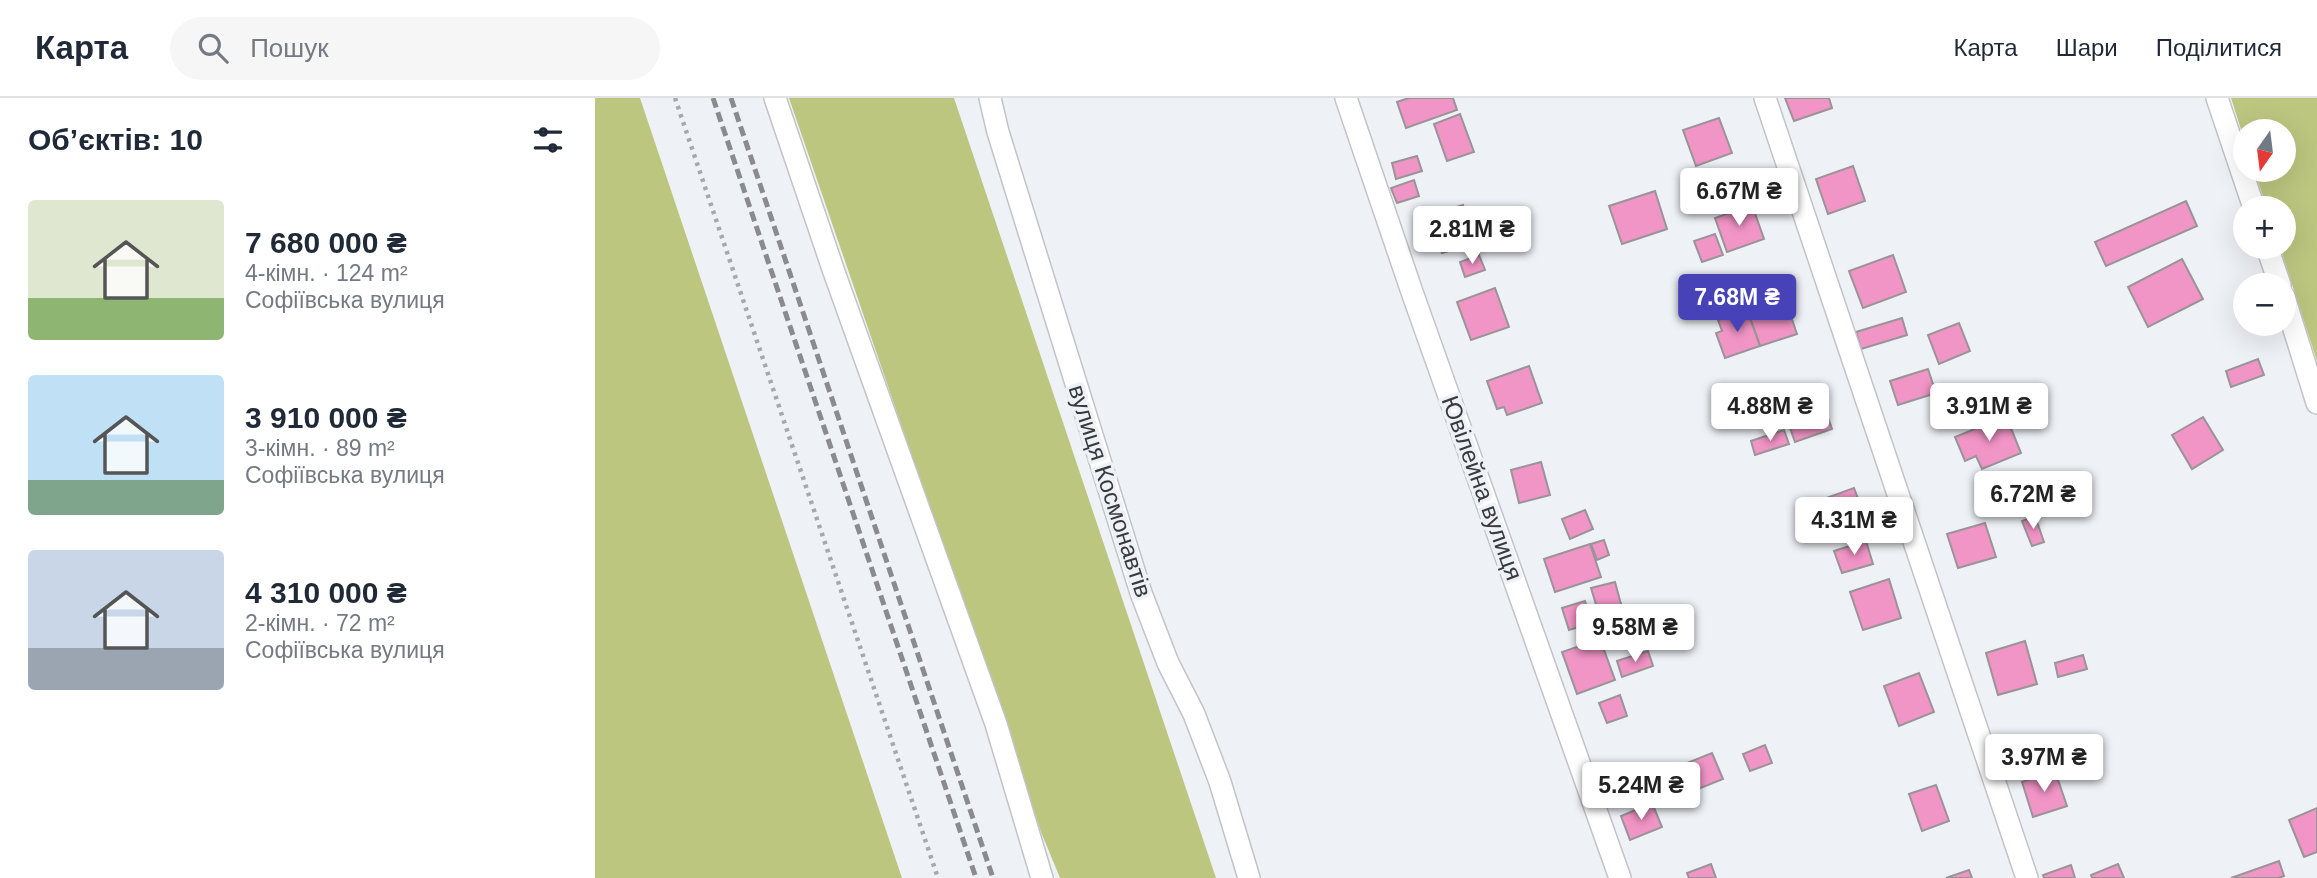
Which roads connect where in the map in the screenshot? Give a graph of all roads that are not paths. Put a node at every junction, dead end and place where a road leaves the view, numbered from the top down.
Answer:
1 (775, 98) edge
2 (989, 98) edge
3 (1346, 98) edge
4 (1765, 98) edge
5 (2217, 98) edge
6 (2250, 196) edge
7 (2296, 336) edge
8 (2317, 403) edge
9 (1042, 878) edge
10 (1249, 878) edge
11 (1620, 878) edge
12 (2028, 878) edge

1 - 9 street
2 - 10 street, вулиця Космонавтів
3 - 11 street, Ювілейна вулиця
4 - 12 street
5 - 6 street
7 - 8 street

